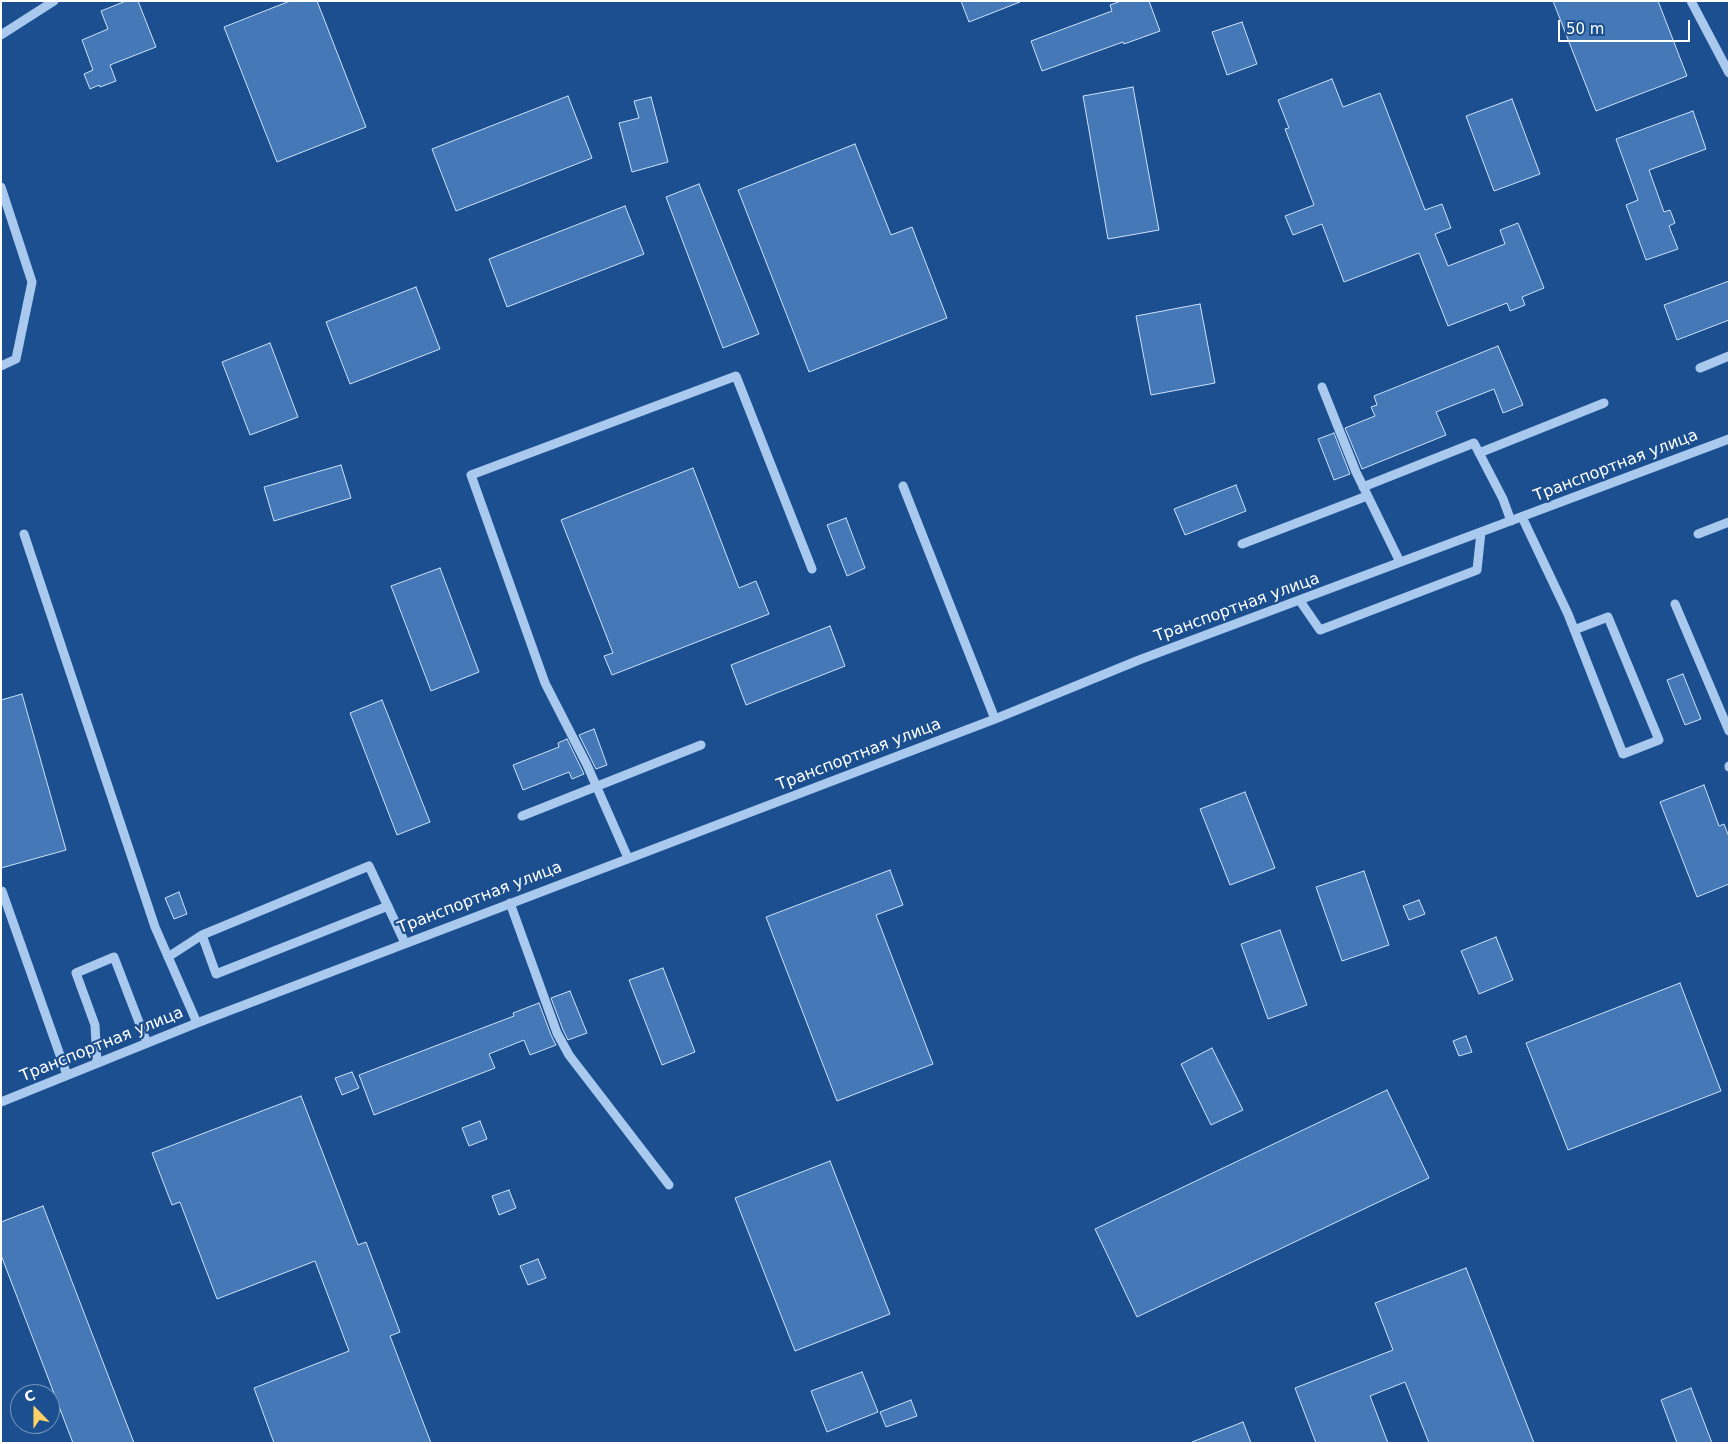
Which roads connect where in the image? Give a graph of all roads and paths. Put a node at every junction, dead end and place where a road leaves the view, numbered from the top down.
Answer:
1 (54, 1) edge
2 (1691, 1) edge
3 (2, 33) edge
4 (1729, 73) edge
5 (1, 187) edge
6 (1729, 356) edge
7 (1, 366) edge
8 (1700, 368) dead end
9 (1322, 387) dead end
10 (1604, 403) dead end
11 (1729, 439) edge
12 (1479, 453) junction
13 (903, 486) dead end
14 (1365, 491) junction
15 (1522, 517) junction
16 (1511, 521) junction
17 (1729, 522) edge
18 (1481, 532) junction
19 (24, 534) dead end
20 (1698, 534) dead end
21 (1242, 544) dead end
22 (1400, 562) junction
23 (812, 570) dead end
24 (1300, 600) junction
25 (1675, 604) dead end
26 (1574, 630) junction
27 (995, 719) junction
28 (1729, 730) edge
29 (701, 745) dead end
30 (597, 786) junction
31 (522, 816) dead end
32 (628, 858) junction
33 (2, 891) edge
34 (510, 903) junction
35 (388, 906) junction
36 (202, 935) junction
37 (405, 943) junction
38 (168, 957) junction
39 (197, 1023) junction
40 (147, 1043) junction
41 (97, 1063) junction
42 (67, 1076) junction
43 (1, 1102) edge
44 (669, 1185) dead end

1 - 3 street
2 - 4 street
5 - 7 street
6 - 8 street
9 - 14 street
10 - 12 street
11 - 15 street, Транспортная улица
12 - 14 street
12 - 16 street
13 - 27 street
14 - 21 street
14 - 22 street
15 - 16 street, Транспортная улица
15 - 26 street
16 - 18 street, Транспортная улица
17 - 20 street
18 - 22 street, Транспортная улица
18 - 24 street
19 - 38 street
22 - 24 street, Транспортная улица
23 - 30 street
24 - 27 street, Транспортная улица
25 - 28 street
26 - 26 street
27 - 32 street, Транспортная улица
29 - 30 street
30 - 31 street
30 - 32 street
32 - 34 street, Транспортная улица
33 - 42 street
34 - 37 street, Транспортная улица
34 - 44 street
35 - 36 street
35 - 36 street
35 - 37 street
36 - 38 street
37 - 39 street, Транспортная улица
38 - 39 street
39 - 40 street, Транспортная улица
40 - 41 street, Транспортная улица
40 - 41 street
41 - 42 street, Транспортная улица
42 - 43 street, Транспортная улица

